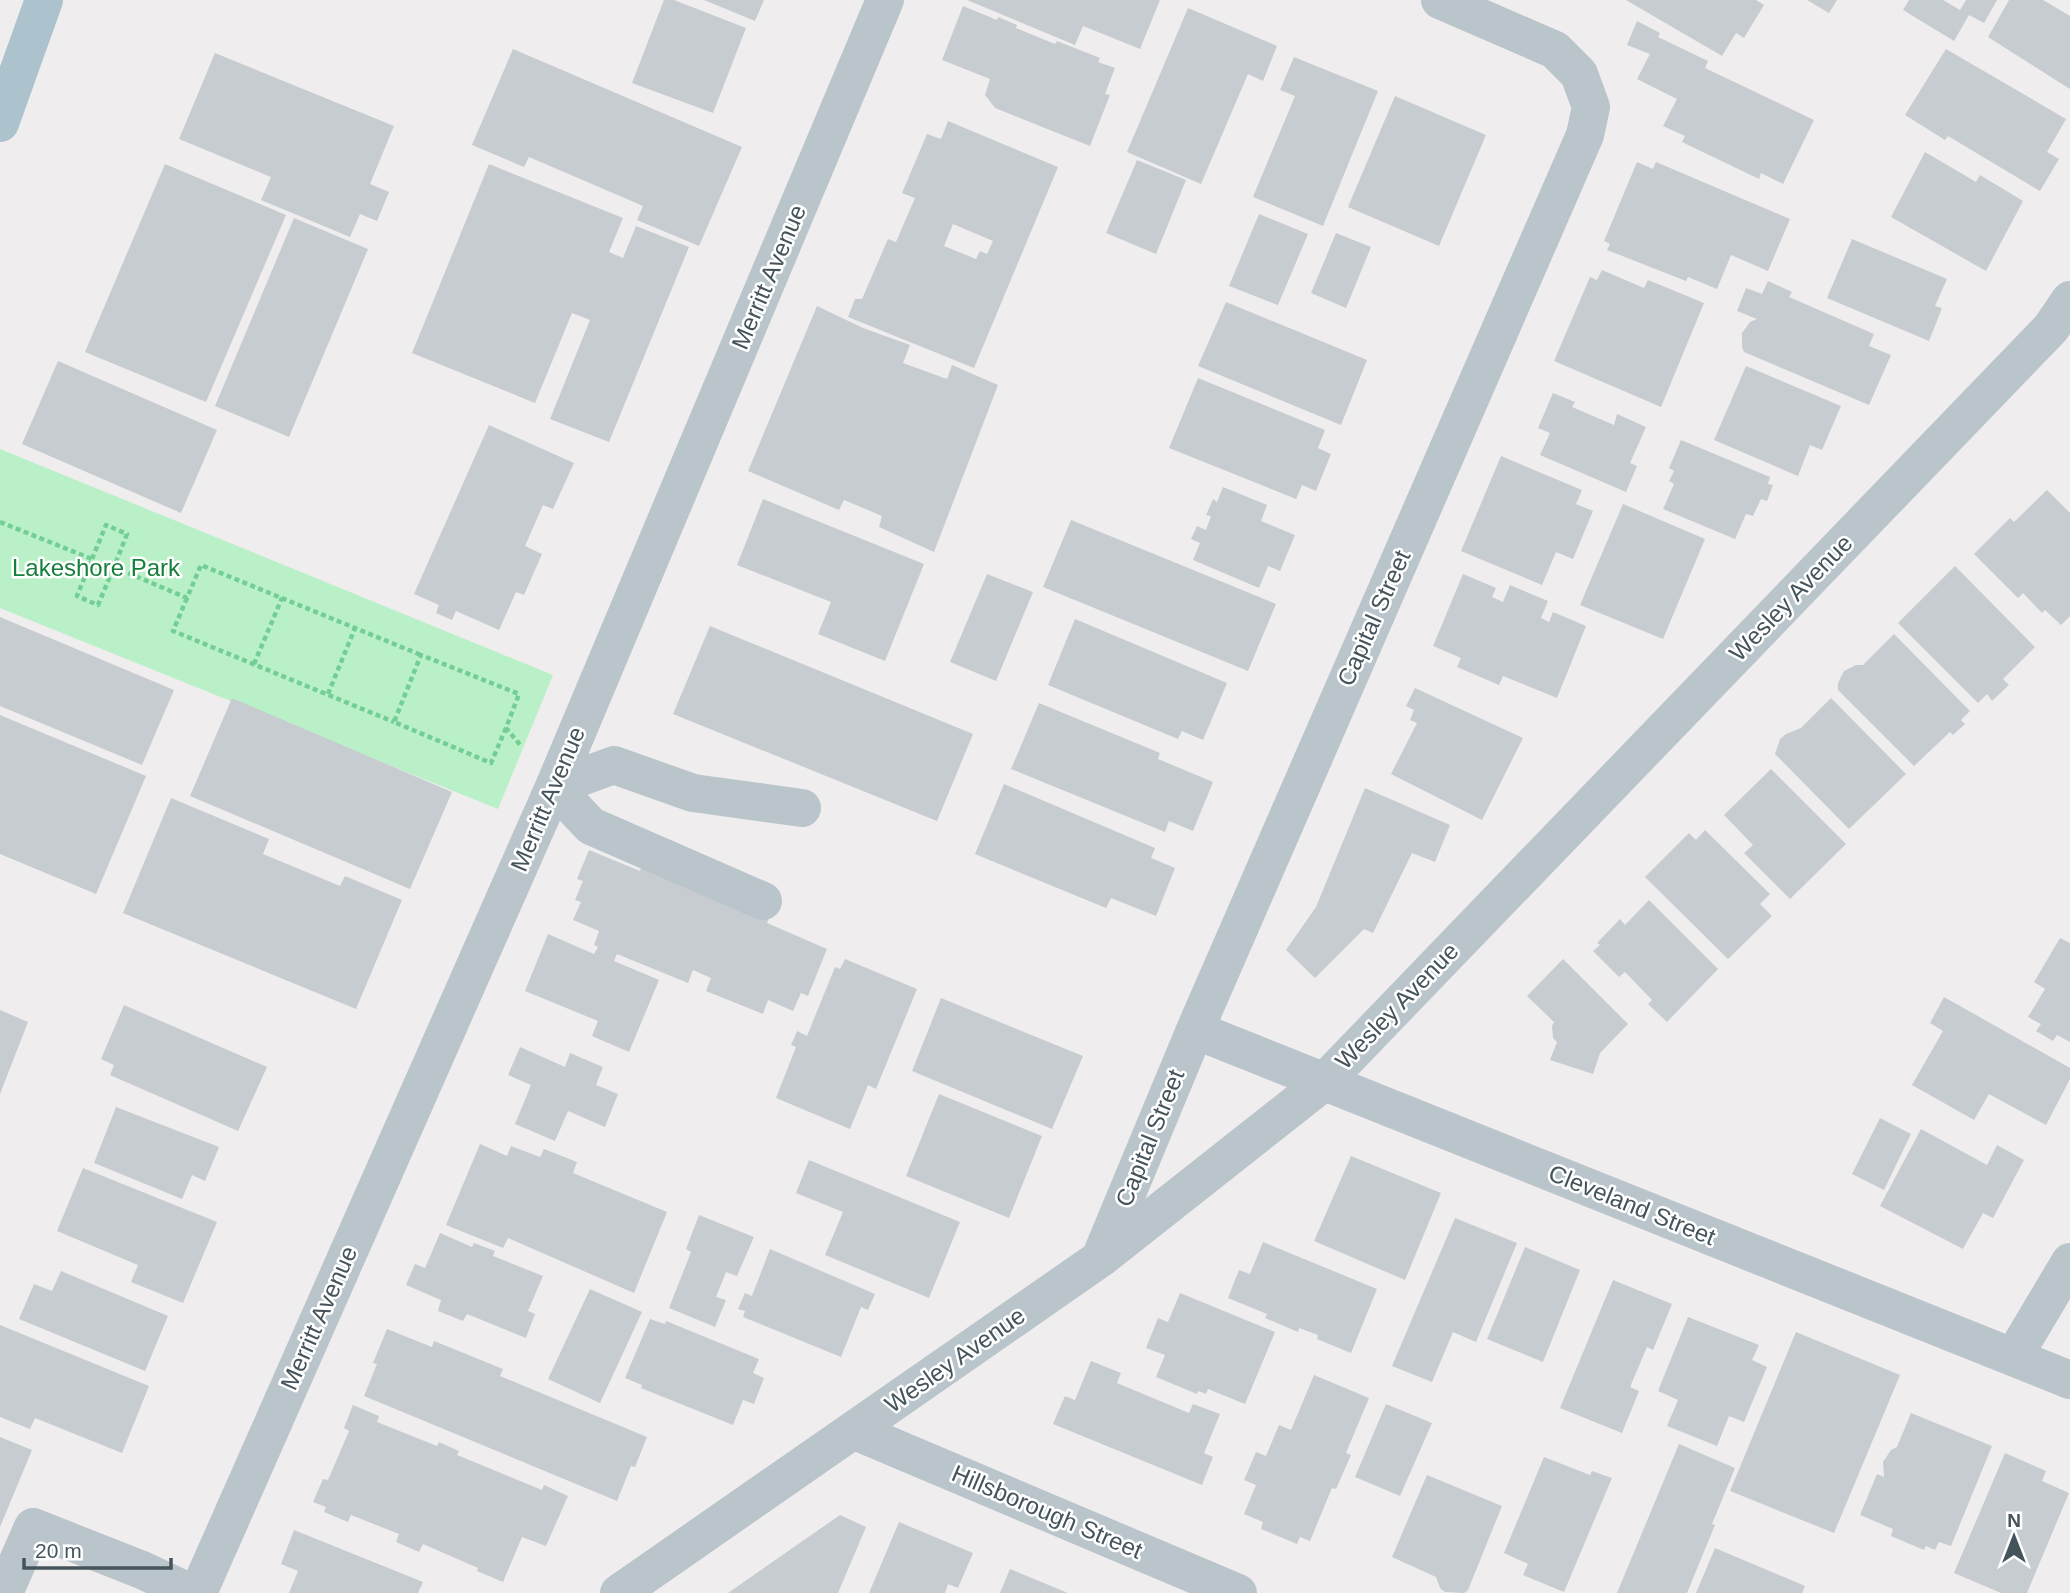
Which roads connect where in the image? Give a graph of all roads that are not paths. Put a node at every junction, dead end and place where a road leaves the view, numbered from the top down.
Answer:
1 (44, 0) edge
2 (885, 0) edge
3 (1440, 0) edge
4 (1490, 10) edge
5 (0, 123) edge
6 (2070, 300) edge
7 (554, 787) junction
8 (802, 808) dead end
9 (763, 901) dead end
10 (1195, 1030) junction
11 (1324, 1082) junction
12 (1101, 1258) junction
13 (2070, 1262) edge
14 (2014, 1356) junction
15 (2070, 1380) edge
16 (855, 1431) junction
17 (4, 1593) edge
18 (191, 1593) edge
19 (198, 1593) edge
20 (619, 1593) edge
21 (1238, 1593) edge

1 - 5 main road
2 - 7 street, Merritt Avenue
3 - 4 street, Capital Street
4 - 10 street, Capital Street
6 - 11 street, Wesley Avenue
7 - 8 street
7 - 9 street
7 - 19 street, Merritt Avenue
10 - 11 street, Cleveland Street
10 - 12 street, Capital Street
11 - 12 street, Wesley Avenue
11 - 14 street, Cleveland Street
12 - 16 street, Wesley Avenue
13 - 14 street
14 - 15 street, Cleveland Street
16 - 20 street, Wesley Avenue
16 - 21 street, Hillsborough Street
17 - 18 street

